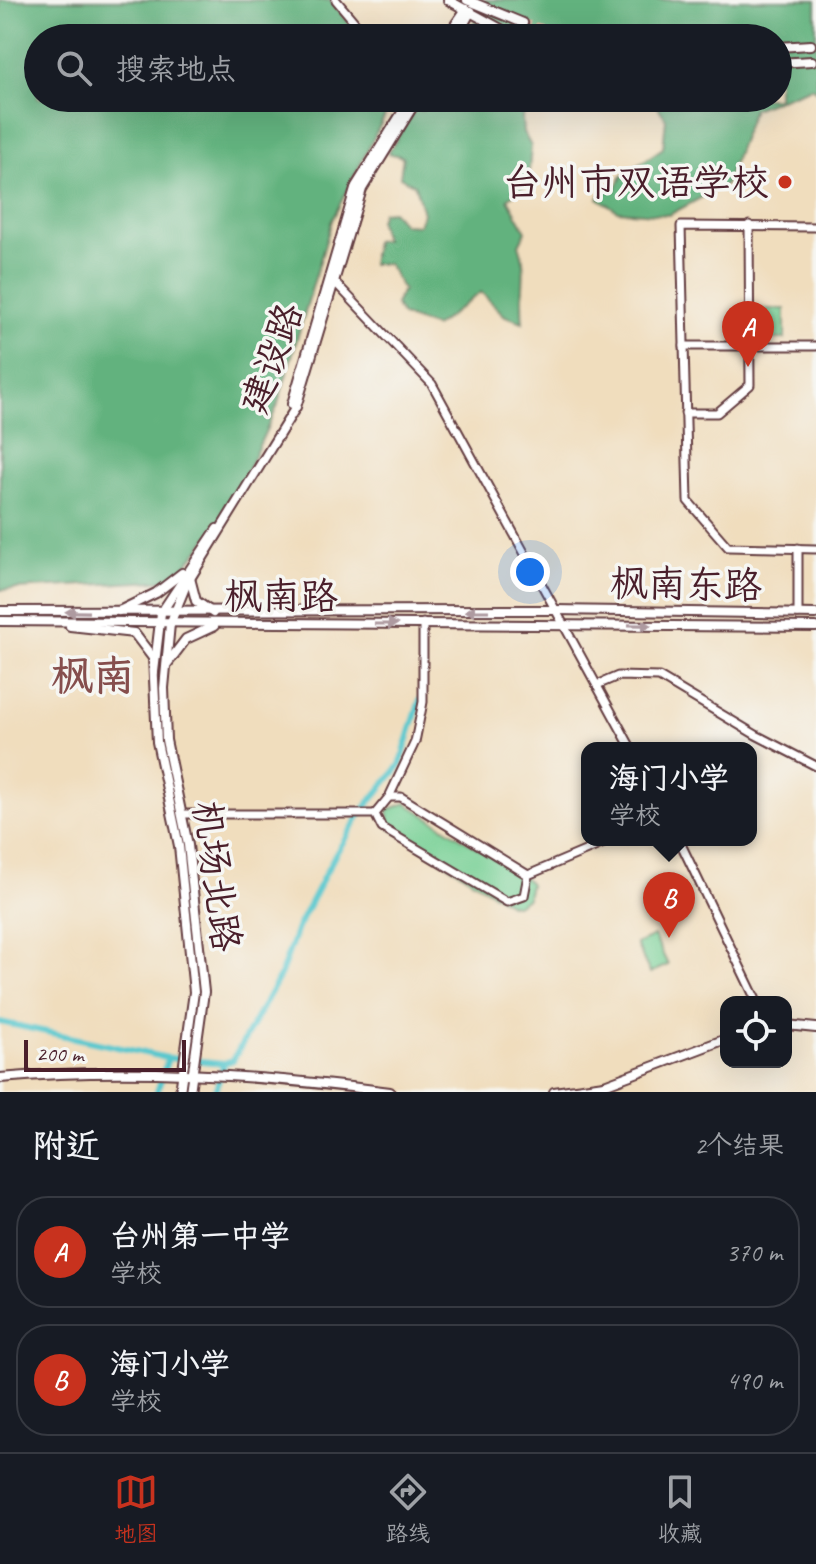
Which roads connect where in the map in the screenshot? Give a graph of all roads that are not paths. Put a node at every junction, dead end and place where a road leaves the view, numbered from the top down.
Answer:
1 (336, 0) edge
2 (448, 0) edge
3 (474, 1) edge
4 (467, 13) junction
5 (523, 23) tunnel mouth
6 (356, 24) edge
7 (458, 24) edge
8 (462, 24) edge
9 (489, 24) edge
10 (811, 45) dead end
11 (792, 46) edge
12 (812, 61) dead end
13 (792, 62) edge
14 (402, 112) edge
15 (409, 112) edge
16 (749, 225) junction
17 (816, 227) edge
18 (332, 279) junction
19 (749, 345) junction
20 (684, 346) junction
21 (816, 346) edge
22 (685, 413) junction
23 (798, 548) junction
24 (816, 549) edge
25 (189, 568) junction
26 (190, 578) junction
27 (555, 610) junction
28 (0, 611) edge
29 (116, 613) junction
30 (161, 613) junction
31 (173, 613) junction
32 (214, 613) junction
33 (798, 614) junction
34 (816, 614) edge
35 (0, 621) edge
36 (59, 622) junction
37 (423, 623) junction
38 (562, 623) junction
39 (157, 624) junction
40 (170, 624) junction
41 (220, 624) junction
42 (816, 627) edge
43 (165, 669) junction
44 (154, 672) junction
45 (597, 685) junction
46 (628, 742) edge
47 (816, 766) edge
48 (389, 797) junction
49 (182, 814) junction
50 (375, 814) junction
51 (597, 846) edge
52 (682, 846) edge
53 (528, 875) junction
54 (754, 996) edge
55 (792, 1026) edge
56 (816, 1028) edge
57 (720, 1041) edge
58 (183, 1076) junction
59 (0, 1078) edge
60 (596, 1089) edge
61 (180, 1092) edge
62 (190, 1092) edge
63 (390, 1092) edge
64 (554, 1092) edge

1 - 6 street
2 - 4 main road
3 - 4 main road
3 - 5 main road
4 - 7 main road
4 - 8 main road
4 - 9 main road
10 - 11 main road
12 - 13 main road
14 - 18 main road, 建设路
15 - 18 main road, 建设路
16 - 17 street
16 - 19 street
16 - 20 street
18 - 25 main road, 建设路
18 - 26 main road, 建设路
18 - 27 street
19 - 20 street
19 - 21 street
19 - 22 street
20 - 22 street
22 - 23 street
23 - 24 street
23 - 33 street
25 - 29 main road
25 - 30 main road, 建设路
26 - 31 main road, 建设路
26 - 32 main road
27 -> 32 main road, 枫南路
27 - 33 main road, 枫南东路
27 - 38 street
29 -> 28 main road, 枫南路
29 - 30 main road, 枫南路
30 - 31 main road, 枫南路
30 - 39 main road, 建设路
31 - 32 main road, 枫南路
31 - 40 main road, 建设路
33 - 34 main road, 枫南东路
35 - 36 main road, 枫南路
36 - 39 main road, 枫南路
36 - 44 main road
37 - 38 main road, 枫南路
41 -> 37 main road, 枫南路
37 - 48 street
38 -> 42 main road, 枫南路
38 - 45 street
39 - 40 main road, 枫南路
39 - 44 main road, 机场北路
40 - 41 main road, 枫南路
40 - 43 main road, 机场北路
41 - 43 main road
43 - 49 main road, 机场北路
44 - 58 main road, 机场北路
45 - 46 street
45 - 47 street
48 - 50 street
48 - 53 street
49 - 50 street
49 - 58 main road, 机场北路
50 - 53 street
51 - 53 street
52 - 54 street
55 - 56 main road
57 - 60 main road
58 - 59 main road
58 - 61 main road, 机场北路
58 - 62 main road, 机场北路
58 - 63 main road
60 - 64 main road

